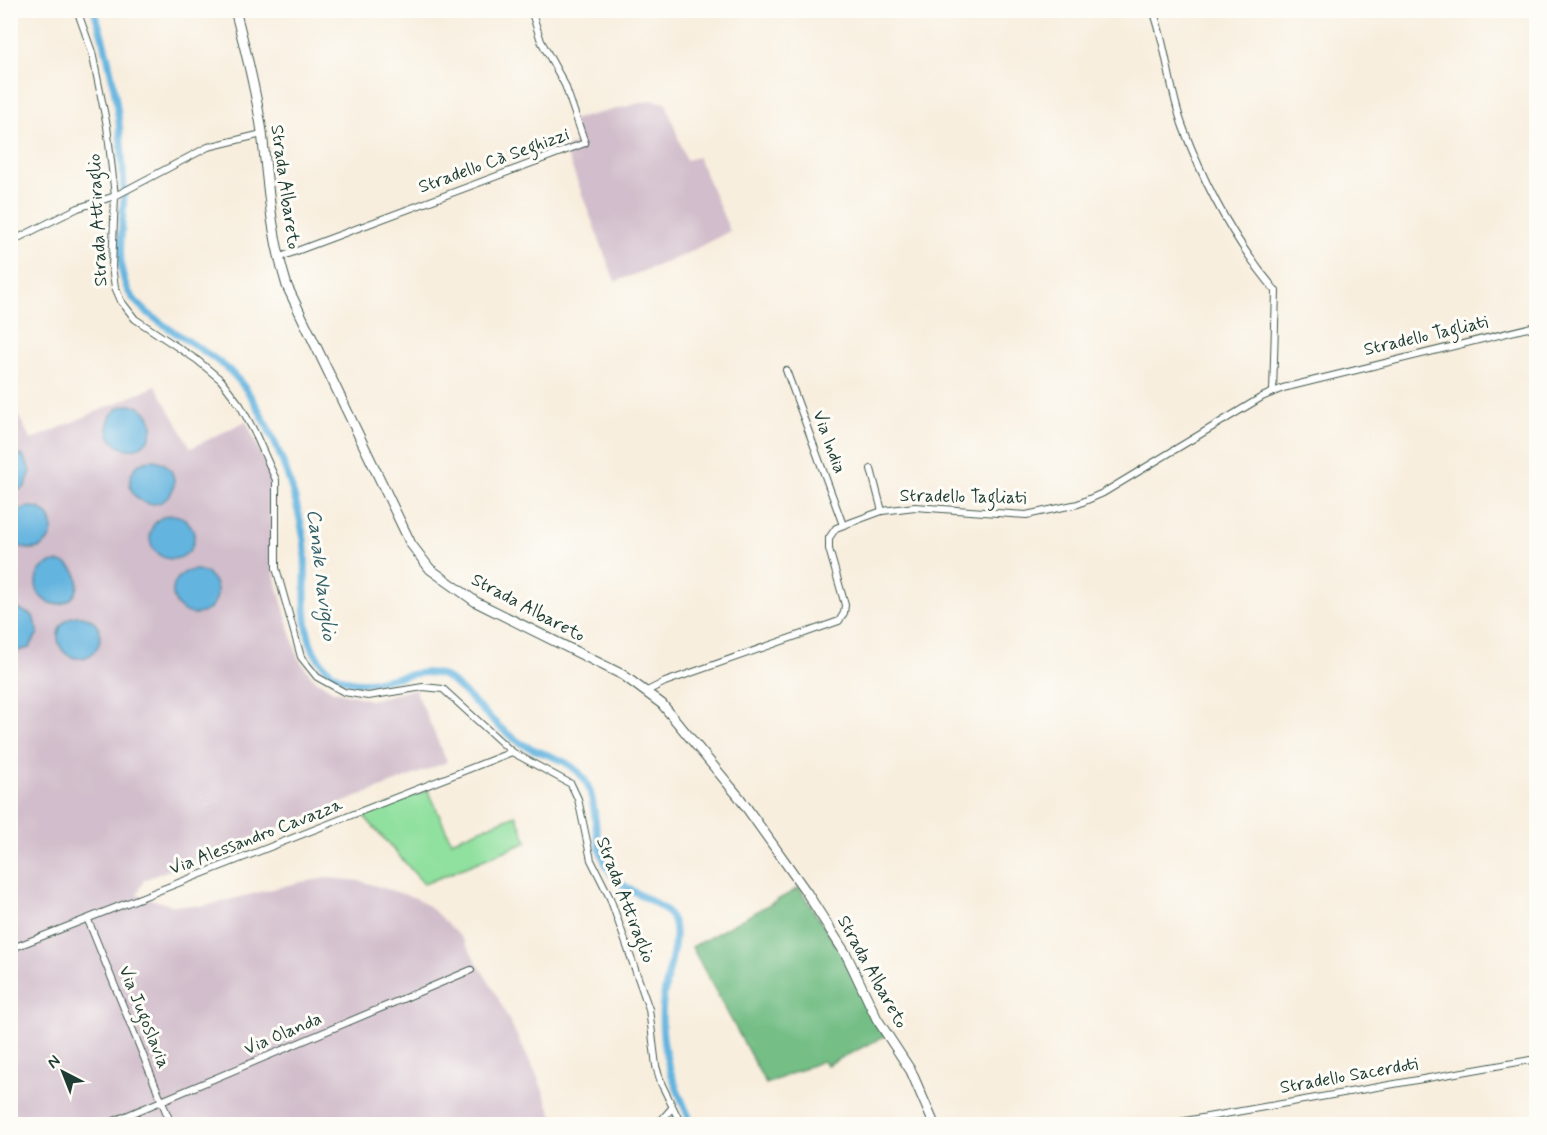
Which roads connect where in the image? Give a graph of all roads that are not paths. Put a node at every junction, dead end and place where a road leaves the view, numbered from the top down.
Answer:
1 (78, 10) edge
2 (236, 10) edge
3 (531, 10) edge
4 (1153, 10) edge
5 (262, 134) junction
6 (115, 196) junction
7 (10, 242) edge
8 (278, 258) junction
9 (1536, 326) edge
10 (786, 370) dead end
11 (1273, 392) junction
12 (871, 469) dead end
13 (882, 511) junction
14 (843, 525) junction
15 (647, 691) junction
16 (512, 752) junction
17 (88, 920) junction
18 (10, 949) edge
19 (471, 970) dead end
20 (1536, 1059) edge
21 (162, 1101) junction
22 (672, 1108) junction
23 (107, 1125) edge
24 (171, 1125) edge
25 (658, 1125) edge
26 (681, 1125) edge
27 (934, 1125) edge
28 (1168, 1125) edge

1 - 6 street, Strada Attiraglio
2 - 5 street, Strada Albareto
3 - 8 street, Stradello Cà Seghizzi
4 - 11 street
5 - 6 street
5 - 8 street, Strada Albareto
6 - 7 street
6 - 16 street, Strada Attiraglio
8 - 15 street, Strada Albareto
9 - 11 street, Stradello Tagliati
10 - 14 street, Via India
11 - 13 street, Stradello Tagliati
12 - 13 street
13 - 14 street, Stradello Tagliati
14 - 15 street
15 - 27 street, Strada Albareto
16 - 17 street, Via Alessandro Cavazza
16 - 22 street, Strada Attiraglio
17 - 18 street, Via Alessandro Cavazza
17 - 21 street, Via Jugoslavia
19 - 21 street, Via Olanda
20 - 28 street, Stradello Sacerdoti
21 - 23 street, Via Olanda
21 - 24 street, Via Jugoslavia
22 - 25 street
22 - 26 street, Strada Attiraglio

